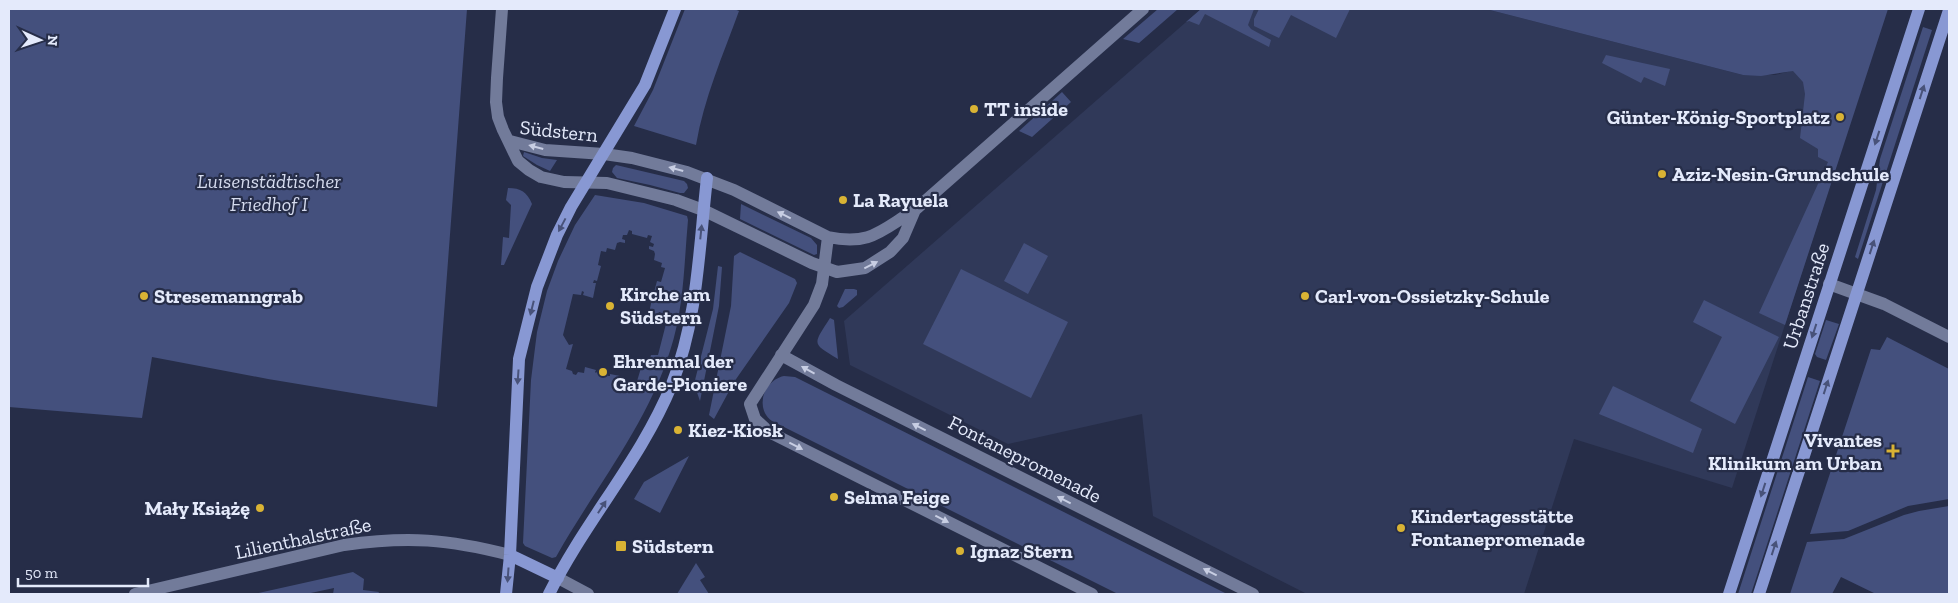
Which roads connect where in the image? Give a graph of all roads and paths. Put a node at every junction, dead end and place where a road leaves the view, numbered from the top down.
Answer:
1 (502, 9) edge
2 (675, 9) edge
3 (1143, 9) edge
4 (1919, 9) edge
5 (1949, 10) edge
6 (510, 141) junction
7 (604, 154) junction
8 (707, 178) junction
9 (586, 183) junction
10 (703, 210) junction
11 (915, 210) junction
12 (828, 237) junction
13 (824, 269) junction
14 (1829, 284) junction
15 (1856, 293) junction
16 (1949, 337) edge
17 (781, 355) junction
18 (510, 555) junction
19 (558, 578) junction
20 (135, 594) edge
21 (506, 594) edge
22 (549, 594) edge
23 (588, 594) edge
24 (1092, 594) edge
25 (1253, 594) edge
26 (1729, 594) edge
27 (1758, 594) edge

1 - 6 street
2 - 7 main road
3 - 11 street
4 -> 14 main road, Urbanstraße
15 -> 5 main road
7 -> 6 street, Südstern
6 - 9 street, Südstern
8 -> 7 street, Südstern
7 - 9 main road
8 - 10 main road
12 -> 8 street, Südstern
9 - 10 street, Südstern
9 -> 18 main road
10 - 13 street, Südstern
19 -> 10 main road
11 - 12 street
13 -> 11 street, Südstern
12 - 13 street
13 - 17 street
14 - 15 street
14 -> 26 main road, Urbanstraße
15 - 16 street
27 -> 15 main road
17 -> 24 street
25 -> 17 street, Fontanepromenade
18 - 19 main road
18 - 20 street, Lilienthalstraße
18 -> 21 main road
19 - 22 main road
19 - 23 street

